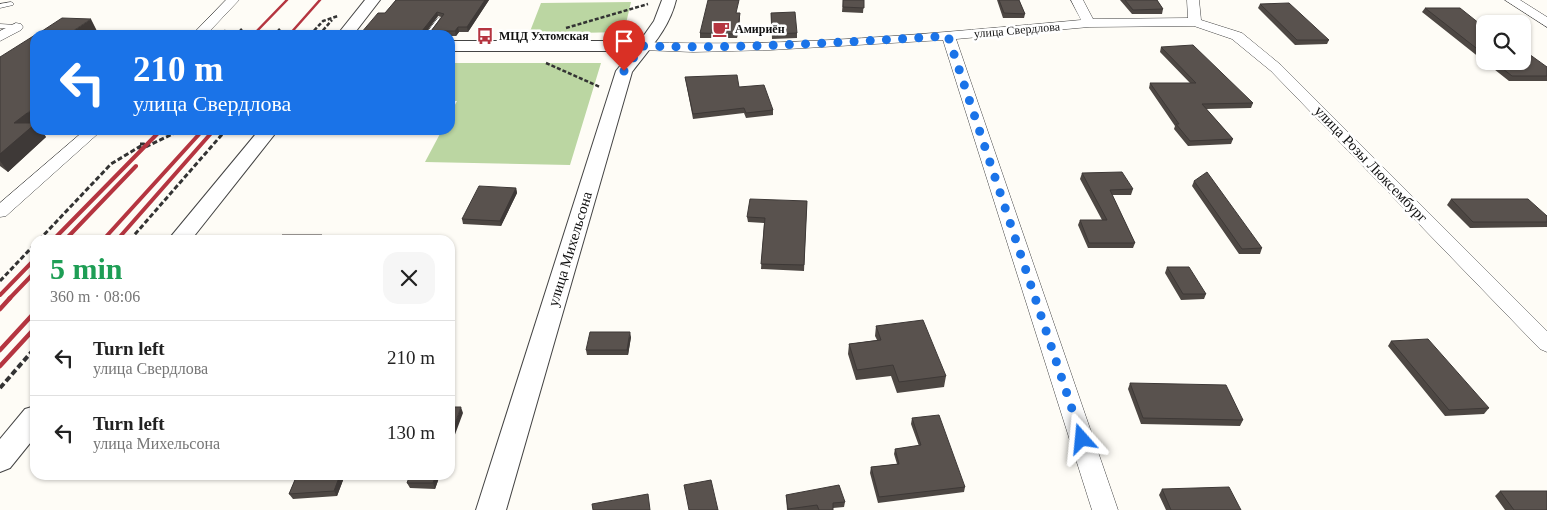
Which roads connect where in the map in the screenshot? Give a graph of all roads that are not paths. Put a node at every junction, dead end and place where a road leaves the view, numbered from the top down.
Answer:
1 (233, 0) edge
2 (374, 0) edge
3 (669, 0) edge
4 (1077, 0) edge
5 (1192, 0) edge
6 (1511, 0) edge
7 (11, 4) dead end
8 (0, 6) edge
9 (440, 19) edge
10 (1195, 22) junction
11 (1090, 23) junction
12 (1547, 23) edge
13 (0, 26) edge
14 (16, 27) joint
15 (204, 30) edge
16 (349, 30) edge
17 (432, 30) edge
18 (948, 36) junction
19 (0, 37) edge
20 (455, 46) edge
21 (642, 46) junction
22 (88, 135) edge
23 (265, 135) edge
24 (0, 212) edge
25 (183, 235) edge
26 (1547, 344) edge
27 (30, 423) edge
28 (0, 460) edge
29 (491, 510) edge
30 (1105, 510) edge

1 - 15 street
2 - 16 street
3 - 21 street, улица Михельсона
4 - 11 street
5 - 10 street
6 - 12 street
7 - 8 lane
9 - 17 lane
10 - 11 street, улица Свердлова
10 - 26 street, улица Розы Люксембург
11 - 18 street, улица Свердлова
13 - 14 lane
14 - 19 street
18 - 21 street, улица Свердлова
18 - 30 street
20 - 21 street, улица Свердлова
21 - 29 street, улица Михельсона
22 - 24 street
23 - 25 street
27 - 28 street

